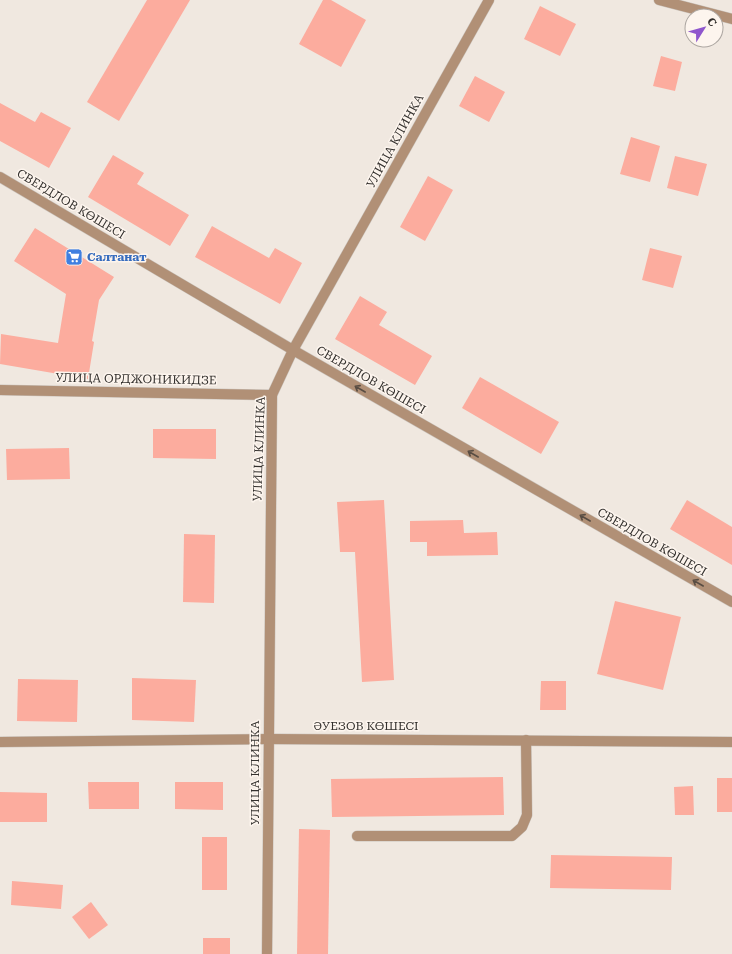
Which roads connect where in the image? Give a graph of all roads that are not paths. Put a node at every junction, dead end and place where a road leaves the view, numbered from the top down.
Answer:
1 (489, 0) edge
2 (659, 0) edge
3 (732, 19) edge
4 (0, 177) edge
5 (293, 350) junction
6 (0, 390) edge
7 (272, 395) junction
8 (732, 602) edge
9 (268, 739) junction
10 (526, 740) junction
11 (0, 742) edge
12 (732, 742) edge
13 (357, 836) dead end
14 (267, 954) edge

1 - 5 street, УЛИЦА КЛИНКА
2 - 3 street
4 - 5 street, СВЕРДЛОВ КӨШЕСІ
5 - 7 street, УЛИЦА КЛИНКА
8 -> 5 street, СВЕРДЛОВ КӨШЕСІ
6 - 7 street, УЛИЦА ОРДЖОНИКИДЗЕ
7 - 9 street, УЛИЦА КЛИНКА
9 - 10 street, ӘУЕЗОВ КӨШЕСІ
9 - 11 street, ӘУЕЗОВ КӨШЕСІ
9 - 14 street, УЛИЦА КЛИНКА
10 - 12 street, ӘУЕЗОВ КӨШЕСІ
10 - 13 street

